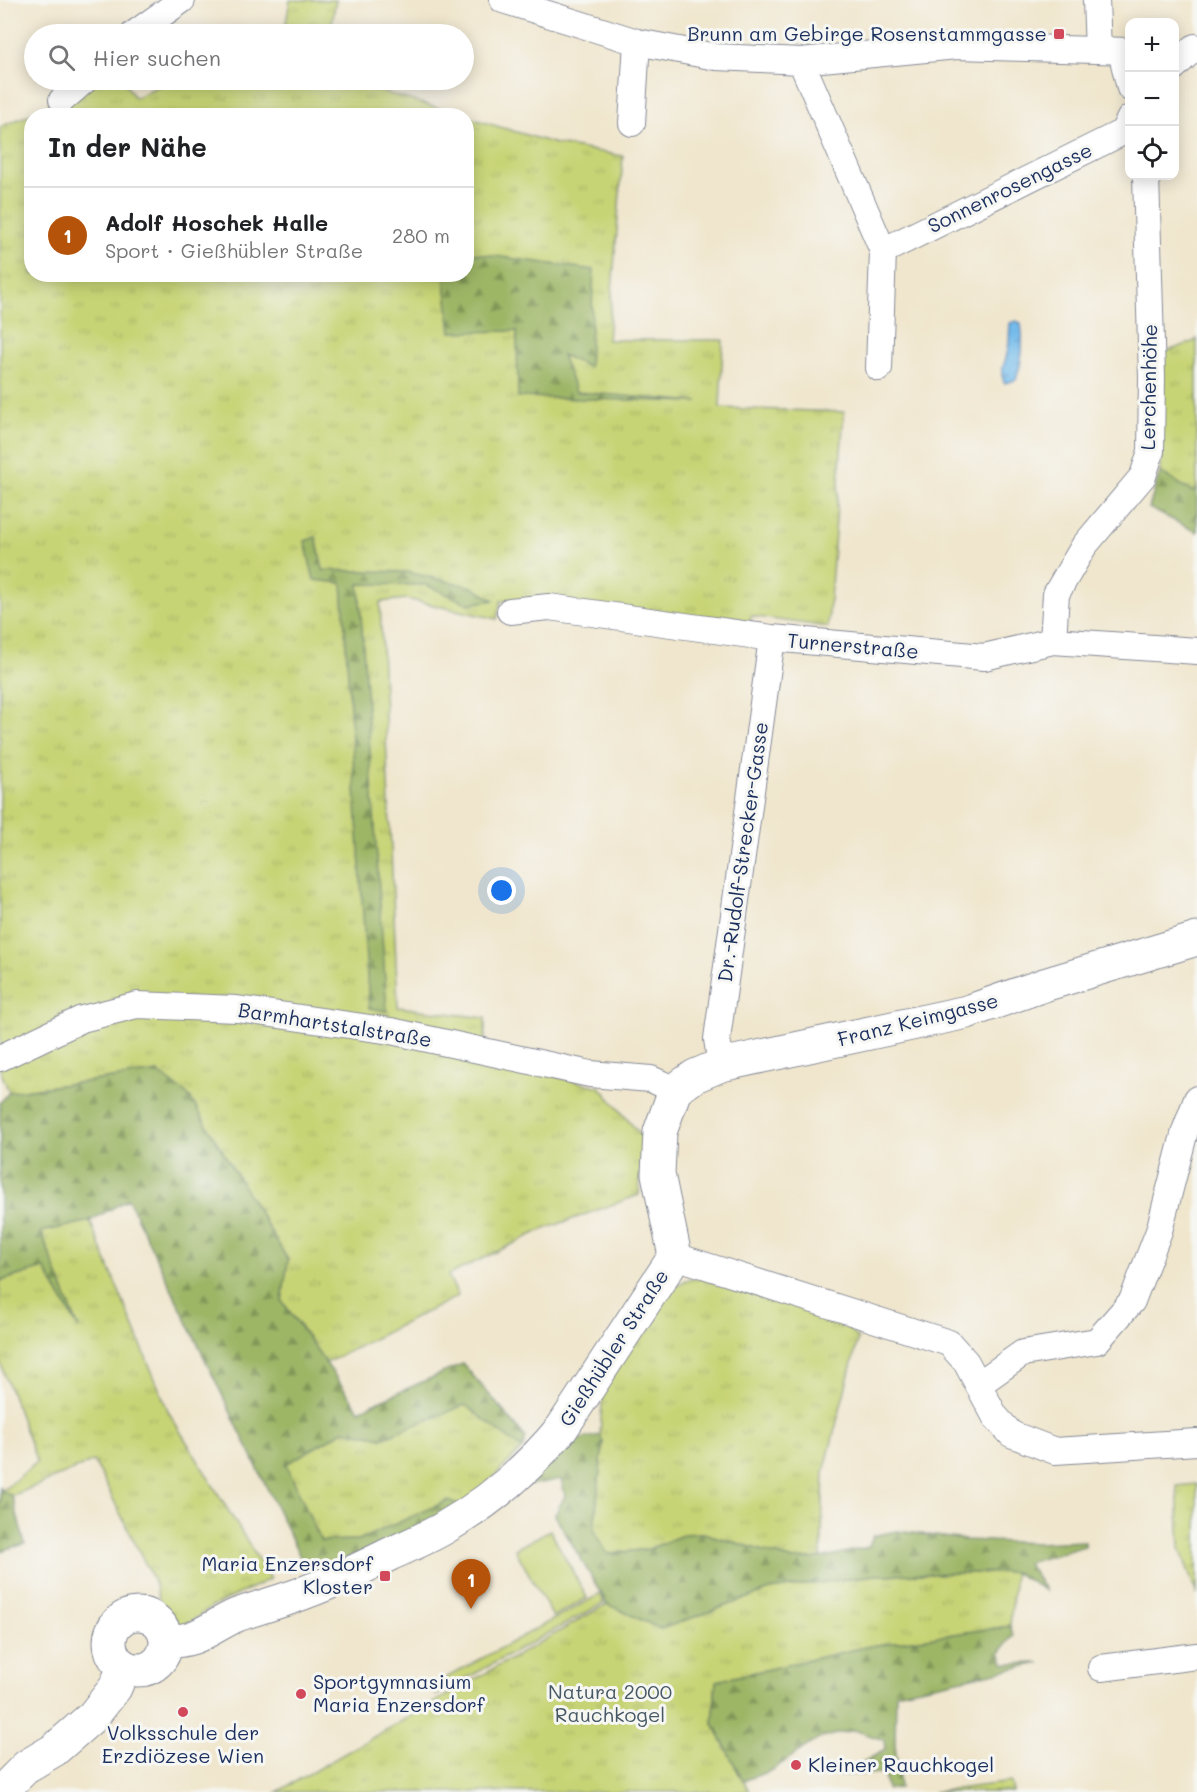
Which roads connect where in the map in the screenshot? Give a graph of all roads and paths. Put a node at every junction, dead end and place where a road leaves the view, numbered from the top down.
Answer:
1 (182, 0) edge
2 (503, 0) edge
3 (1096, 0) edge
4 (148, 24) edge
5 (637, 42) junction
6 (1189, 47) edge
7 (1116, 51) edge
8 (1179, 60) edge
9 (801, 61) junction
10 (1125, 75) edge
11 (74, 90) edge
12 (62, 100) dead end
13 (632, 123) dead end
14 (1126, 126) edge
15 (1146, 180) edge
16 (883, 251) junction
17 (879, 368) dead end
18 (510, 611) dead end
19 (772, 638) junction
20 (1053, 641) junction
21 (1197, 651) edge
22 (1197, 939) edge
23 (0, 1058) edge
24 (721, 1065) junction
25 (675, 1090) junction
26 (1197, 1099) edge
27 (675, 1256) junction
28 (979, 1384) junction
29 (1197, 1442) edge
30 (166, 1640) junction
31 (1197, 1656) edge
32 (124, 1667) junction
33 (1101, 1668) dead end
34 (1, 1792) edge

1 - 4 street
2 - 5 street
3 - 7 street
5 - 9 street
5 - 13 street
6 - 8 street
7 - 9 street
7 - 10 street
9 - 16 street
11 - 12 street
14 - 16 street, Sonnenrosengasse
15 - 20 street, Lerchenhöhe
16 - 17 street
18 - 19 street, Turnerstraße
19 - 20 street, Turnerstraße
19 - 24 street, Dr.-Rudolf-Strecker-Gasse
20 - 21 street, Turnerstraße
22 - 24 main road, Franz Keimgasse
23 - 25 street, Barmhartstalstraße
24 - 25 main road, Franz Keimgasse
25 - 27 main road
26 - 28 street
27 - 28 street, Gießhübler Straße
27 - 30 main road, Gießhübler Straße
28 - 29 street, Gießhübler Straße
30 - 32 main road
30 - 32 main road
31 - 33 street
32 - 34 main road

